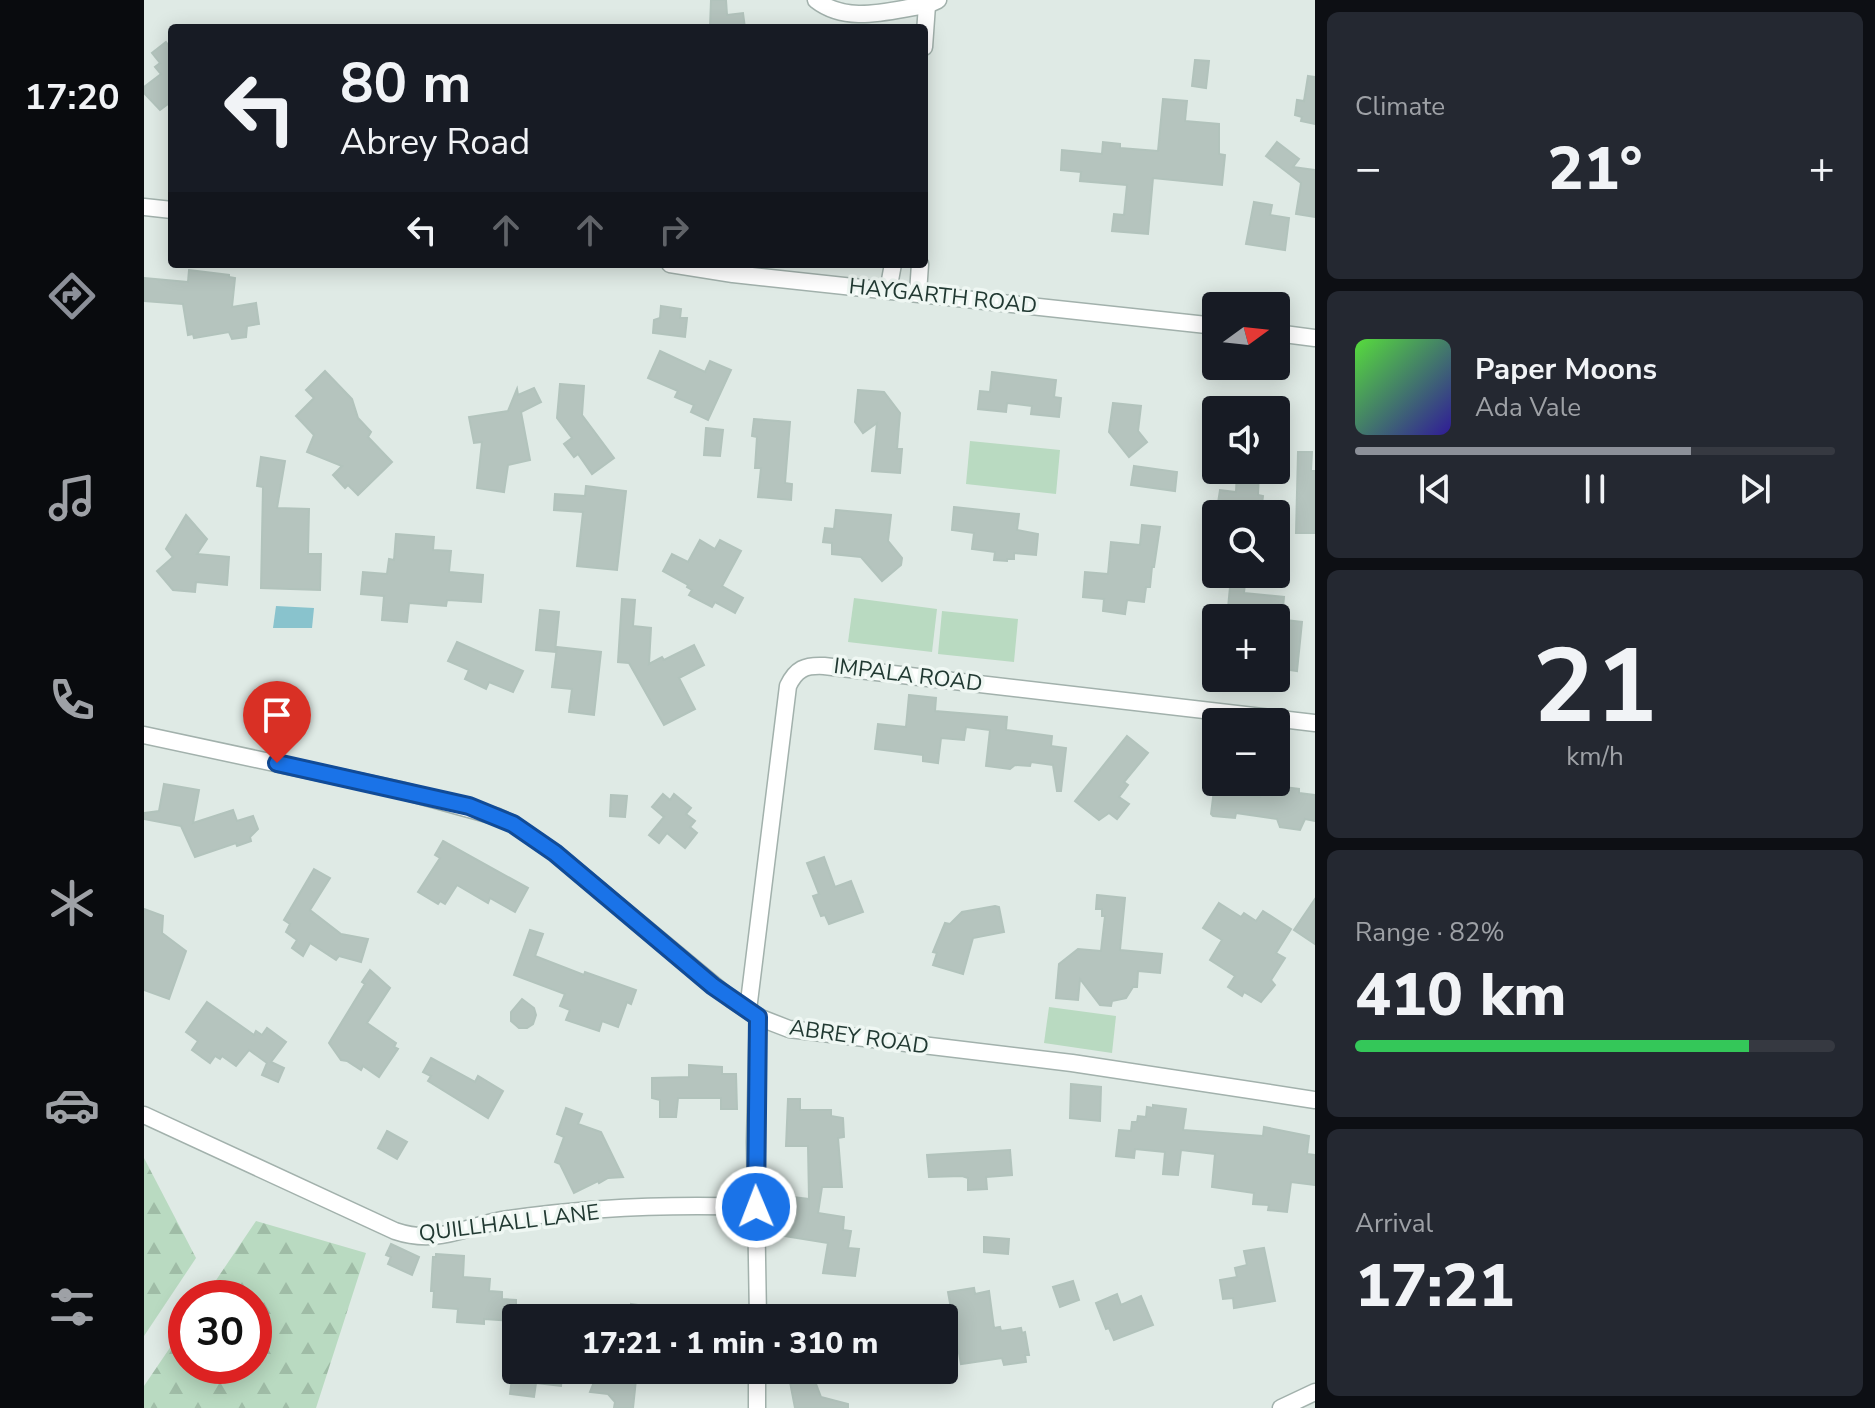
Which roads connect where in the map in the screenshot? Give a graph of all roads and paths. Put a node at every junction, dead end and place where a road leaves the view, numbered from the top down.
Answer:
1 (816, 0) edge
2 (932, 2) edge
3 (928, 24) edge
4 (144, 207) edge
5 (168, 210) edge
6 (695, 268) edge
7 (892, 268) edge
8 (920, 268) edge
9 (888, 291) junction
10 (918, 293) junction
11 (1202, 324) edge
12 (1290, 335) edge
13 (1315, 338) edge
14 (1315, 723) edge
15 (144, 735) edge
16 (753, 1014) junction
17 (1315, 1100) edge
18 (144, 1115) edge
19 (756, 1207) junction
20 (758, 1304) edge
21 (757, 1384) edge
22 (1315, 1392) edge
23 (757, 1408) edge
24 (1281, 1408) edge

1 - 2 street
2 - 3 street
4 - 5 street
6 - 9 street, HAYGARTH ROAD
7 - 9 street
8 - 10 street
9 - 10 street, HAYGARTH ROAD
10 - 11 street, HAYGARTH ROAD
12 - 13 street
14 - 16 street, IMPALA ROAD
15 - 16 street, ABREY ROAD
16 - 17 street, ABREY ROAD
16 - 19 street
18 - 19 street, QUILLHALL LANE
19 - 20 street
21 - 23 street
22 - 24 street

